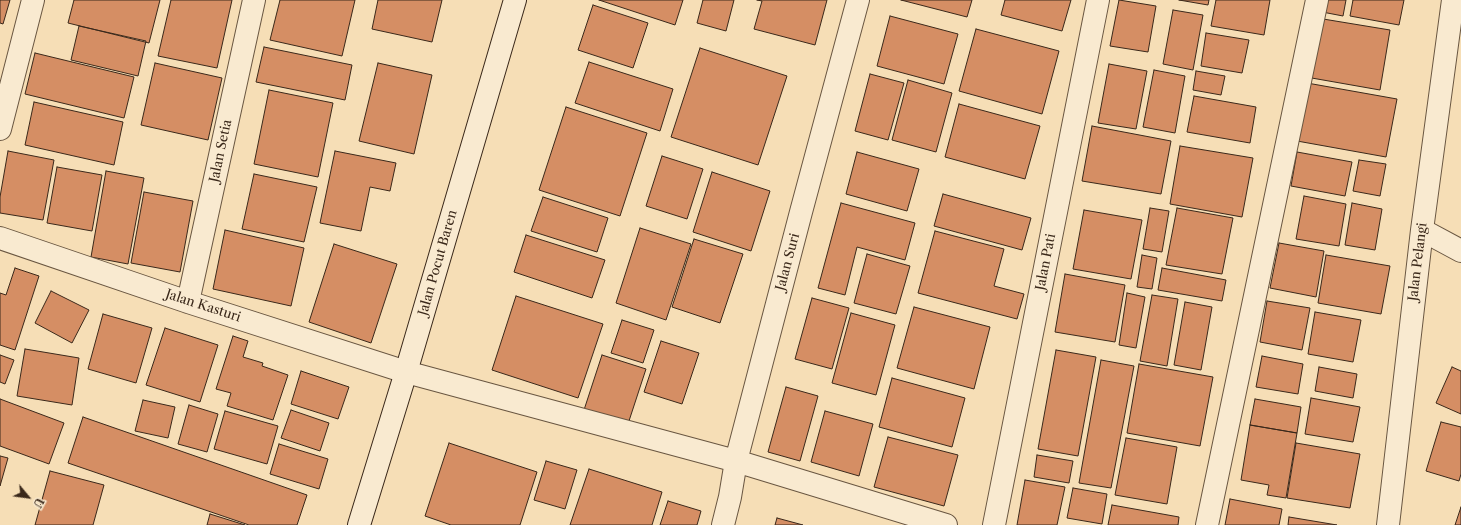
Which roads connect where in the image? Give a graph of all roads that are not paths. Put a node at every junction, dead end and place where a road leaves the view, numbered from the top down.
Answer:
1 (33, 0) edge
2 (254, 0) edge
3 (515, 0) edge
4 (858, 0) edge
5 (1098, 0) edge
6 (1317, 0) edge
7 (1453, 0) edge
8 (0, 129) edge
9 (1422, 230) junction
10 (0, 238) edge
11 (1461, 251) edge
12 (188, 302) junction
13 (406, 372) junction
14 (736, 461) junction
15 (359, 525) edge
16 (723, 525) edge
17 (946, 525) edge
18 (994, 525) edge
19 (1207, 525) edge
20 (1388, 525) edge

1 - 8 street
2 - 12 street, Jalan Setia
3 - 13 street, Jalan Pocut Baren
4 - 14 street, Jalan Suri
5 - 18 street, Jalan Pati
6 - 19 street
7 - 9 street, Jalan Pelangi
9 - 11 street
9 - 20 street, Jalan Pelangi
10 - 12 street, Jalan Kasturi
12 - 13 street, Jalan Kasturi
13 - 14 street, Jalan Kasturi
13 - 15 street, Jalan Pocut Baren
14 - 16 street, Jalan Suri
14 - 17 street, Jalan Kasturi

